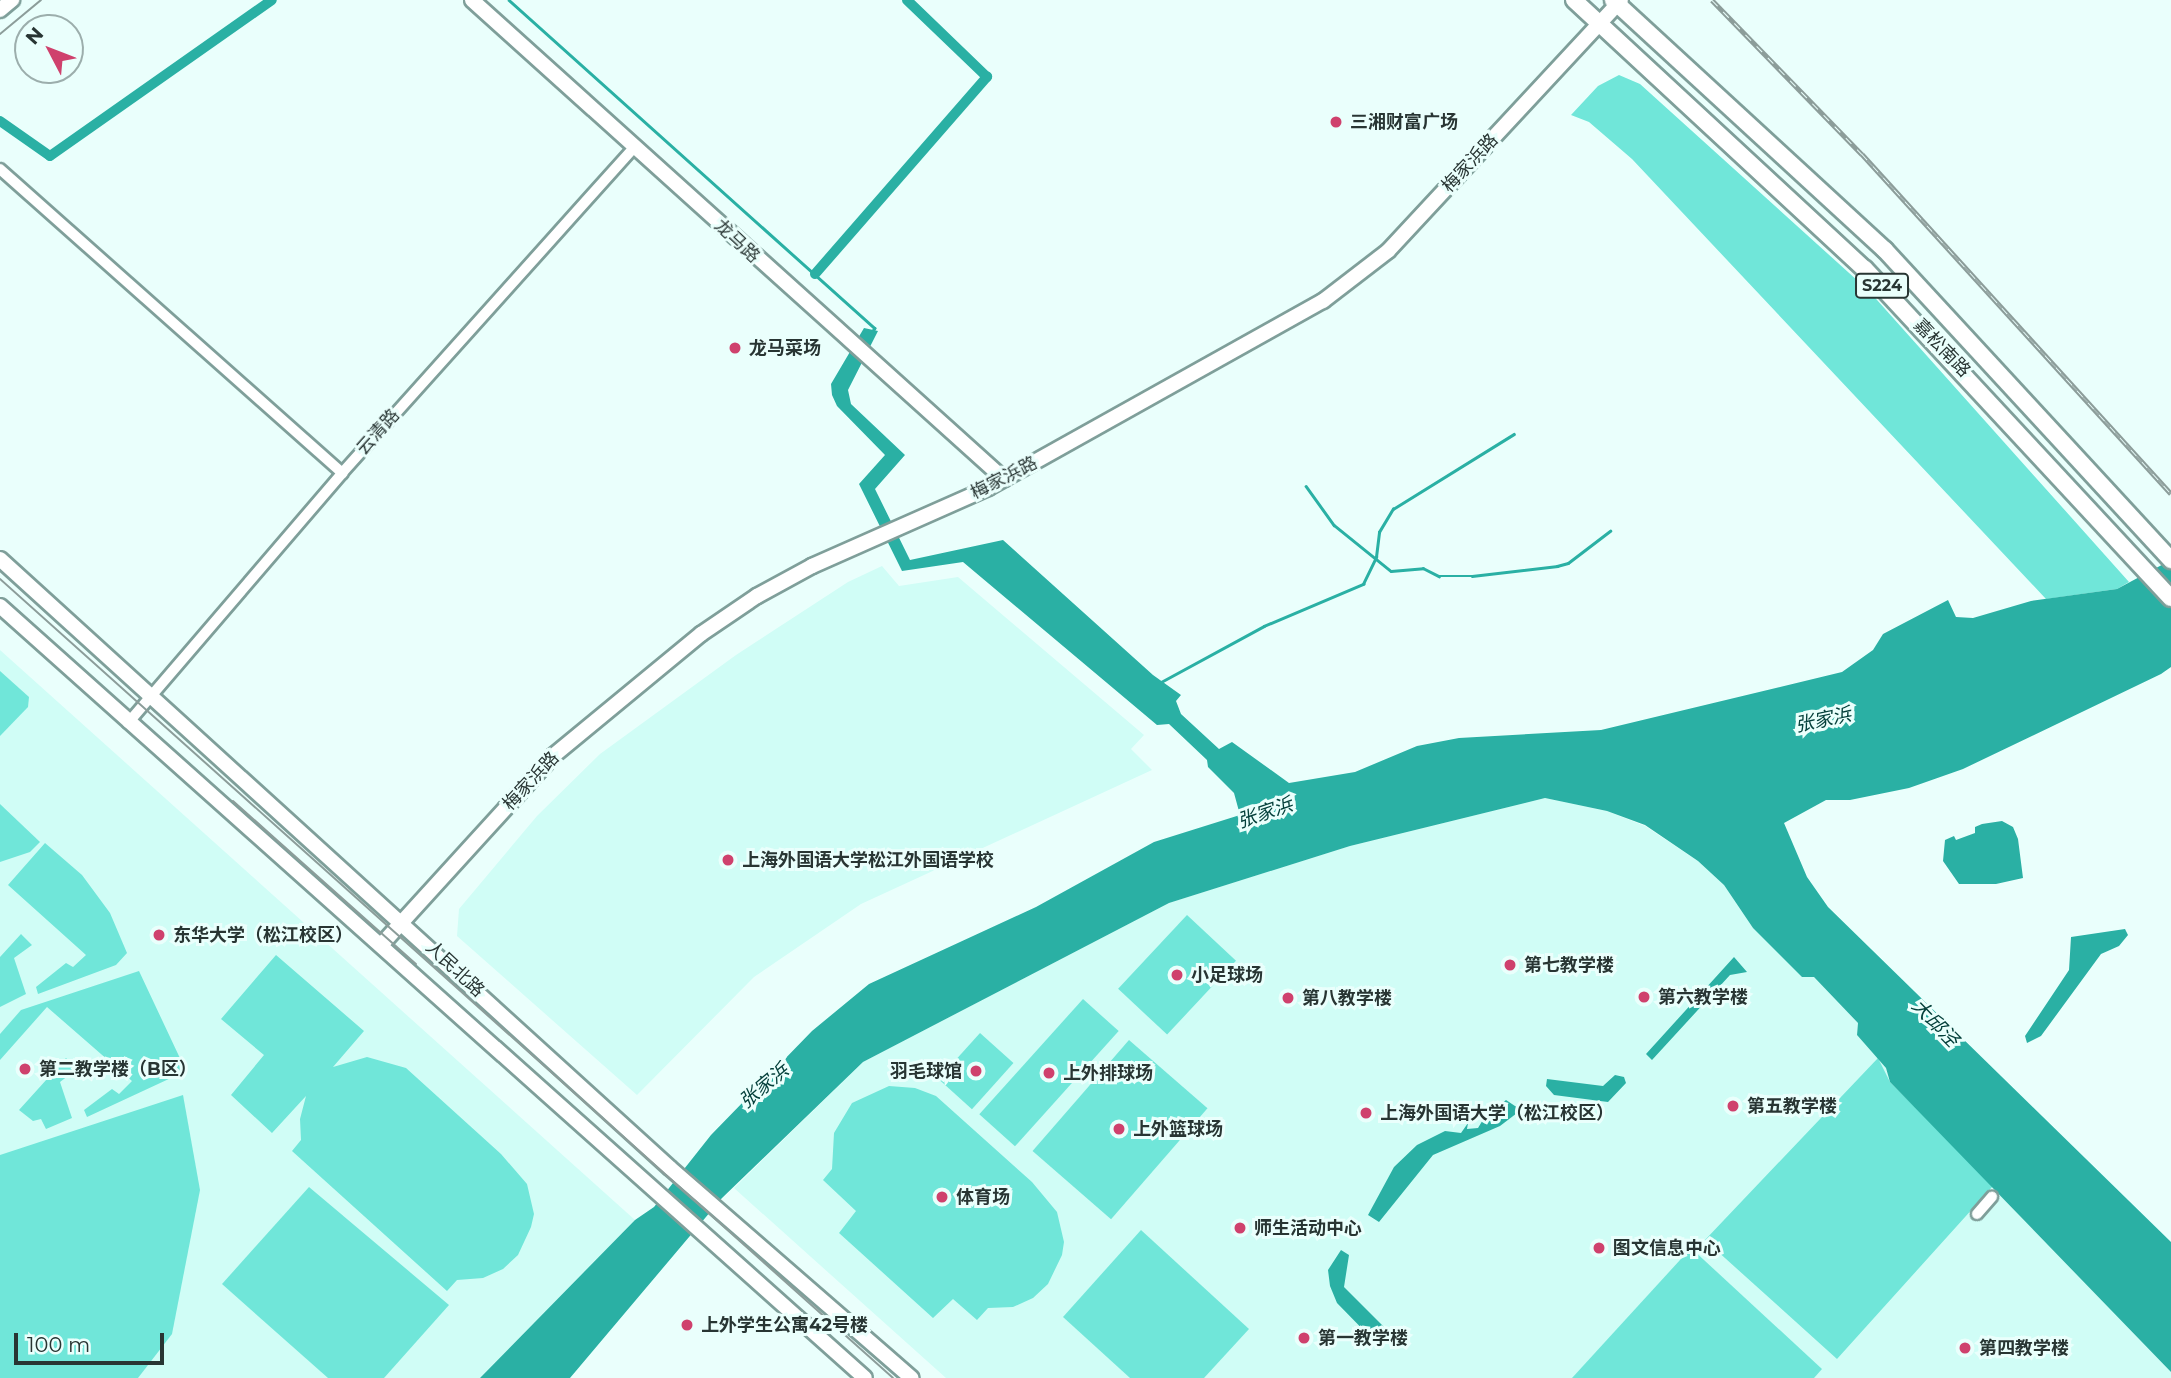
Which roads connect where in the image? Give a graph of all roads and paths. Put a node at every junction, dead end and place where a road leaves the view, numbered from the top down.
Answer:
1 (12, 0) edge
2 (472, 0) edge
3 (1574, 0) edge
4 (1617, 1) edge
5 (0, 10) edge
6 (1600, 23) junction
7 (635, 147) junction
8 (0, 169) edge
9 (342, 473) junction
10 (1004, 479) junction
11 (0, 559) edge
12 (2171, 560) edge
13 (2171, 598) edge
14 (0, 606) edge
15 (152, 694) junction
16 (128, 723) junction
17 (402, 921) junction
18 (382, 944) junction
19 (1992, 1197) dead end
20 (1977, 1214) dead end
21 (865, 1378) edge
22 (912, 1378) edge

1 - 5 main road
2 - 7 main road, 龙马路
3 - 6 main road, 嘉松南路 / S224
4 - 6 main road, 梅家浜路
4 - 12 main road, 嘉松南路 / S224
6 - 10 main road, 梅家浜路
6 - 13 main road, 嘉松南路 / S224
7 - 9 street, 云清路
7 - 10 main road, 龙马路
8 - 9 street
9 - 15 street, 云清路
10 - 17 main road, 梅家浜路
11 - 15 main road, 人民北路
14 - 16 main road, 人民北路
15 - 16 street, 云清路
15 - 17 main road, 人民北路
16 - 18 main road, 人民北路
17 - 18 main road, 梅家浜路
17 - 22 main road, 人民北路
18 - 21 main road, 人民北路
19 - 20 street

